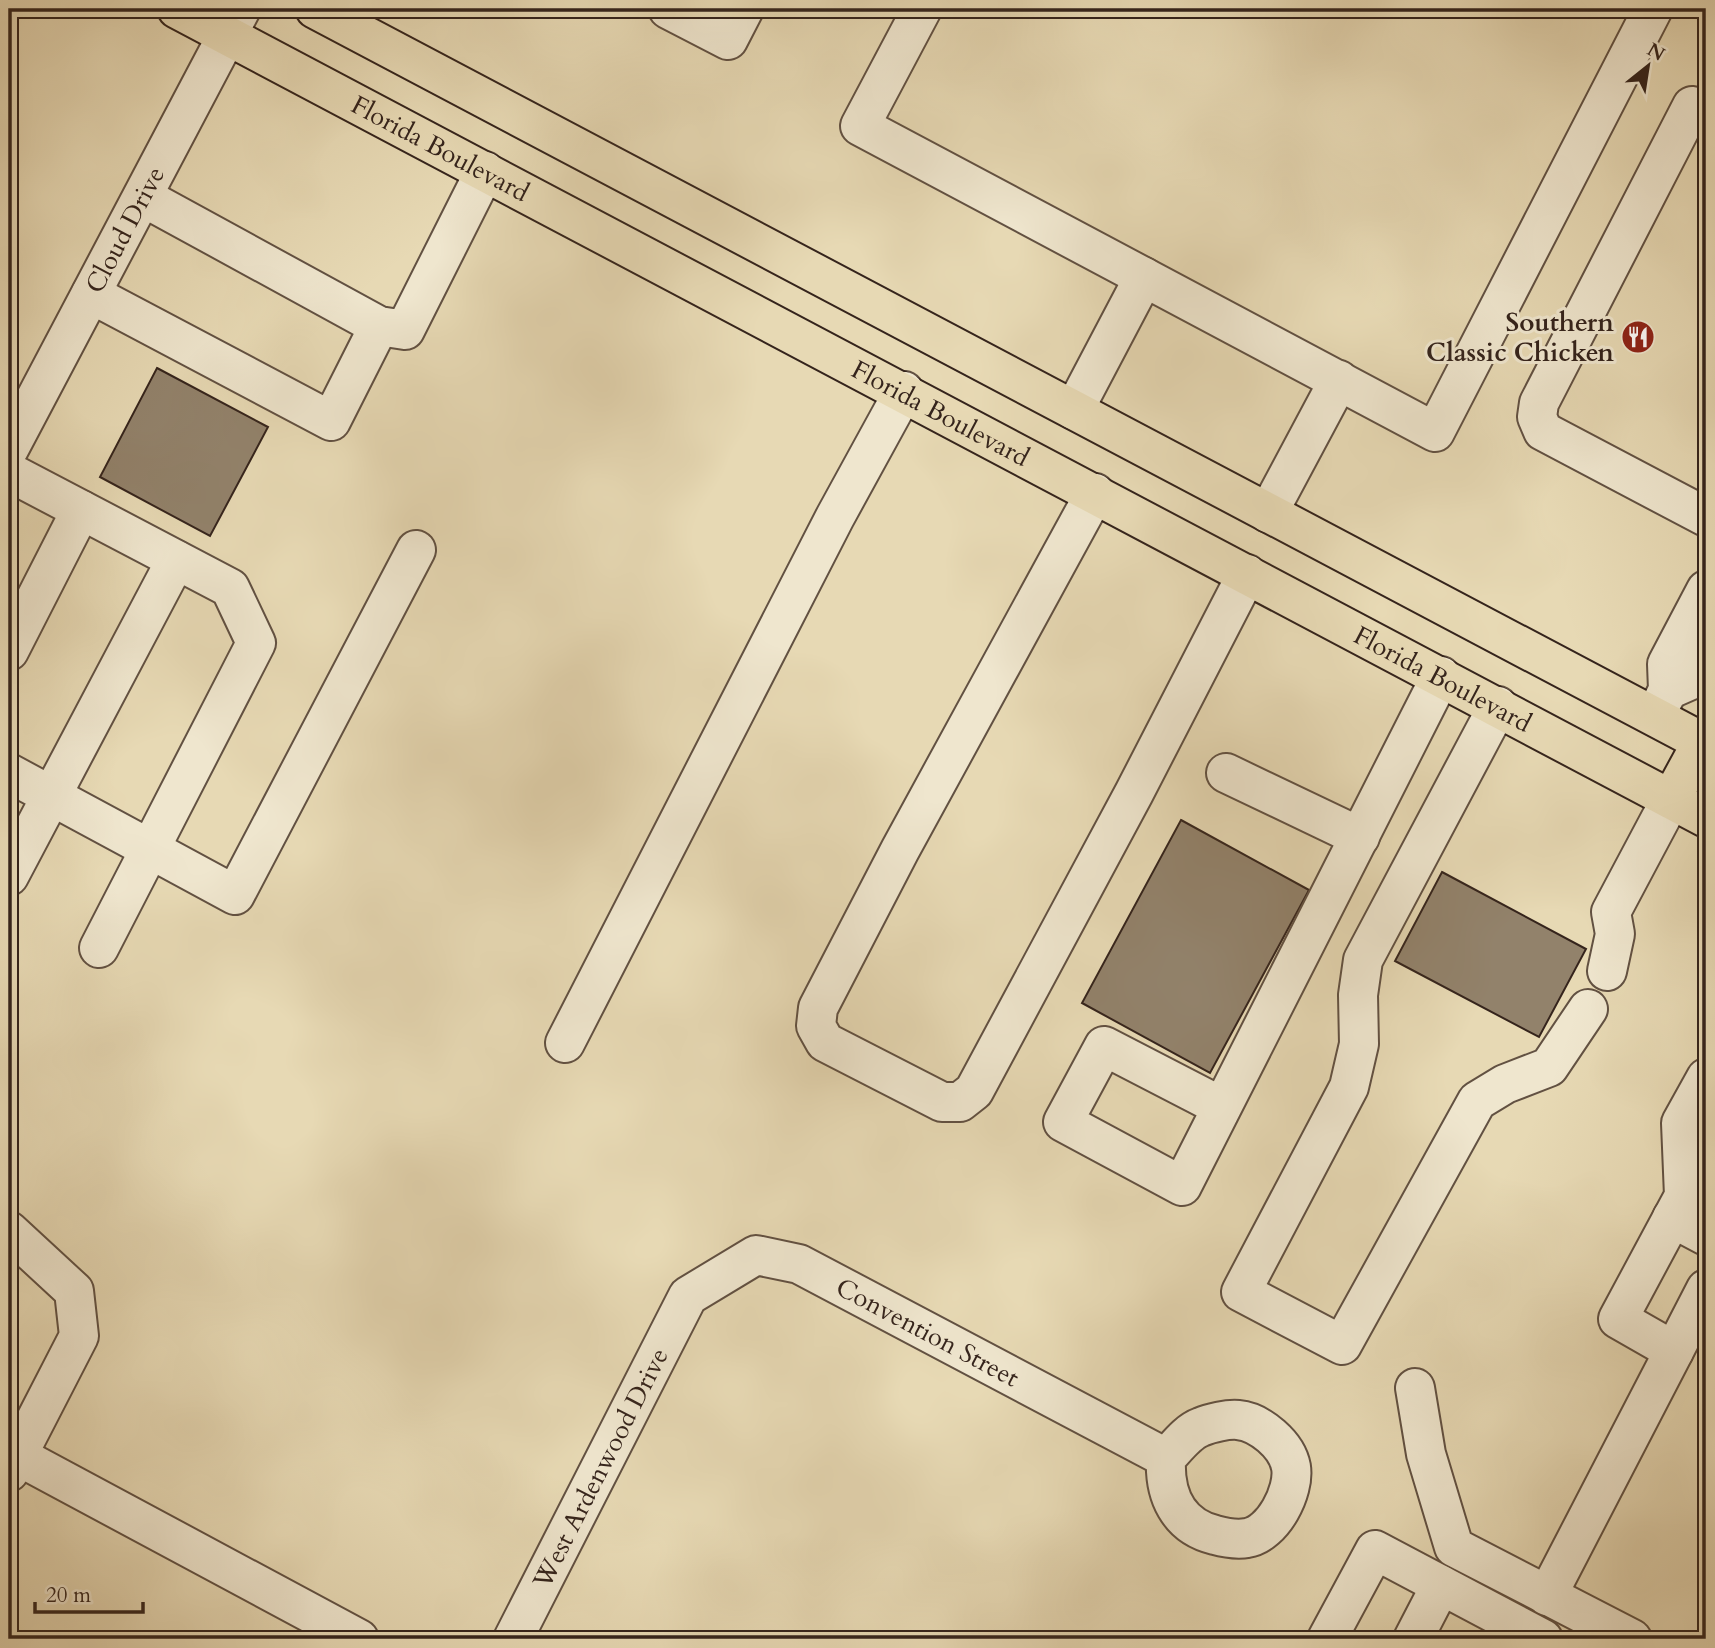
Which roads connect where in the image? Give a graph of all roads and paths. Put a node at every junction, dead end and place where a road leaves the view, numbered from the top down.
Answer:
1 (177, 9) edge
2 (314, 9) edge
3 (668, 9) edge
4 (922, 9) edge
5 (1653, 9) edge
6 (234, 22) edge
7 (736, 24) edge
8 (1702, 100) edge
9 (485, 171) junction
10 (143, 197) junction
11 (1144, 277) junction
12 (91, 294) junction
13 (379, 326) junction
14 (1339, 380) junction
15 (904, 391) junction
16 (1074, 410) junction
17 (9, 449) edge
18 (9, 472) edge
19 (1095, 493) junction
20 (81, 510) junction
21 (1268, 513) junction
22 (1706, 517) edge
23 (416, 550) dead end
24 (176, 559) junction
25 (1247, 574) junction
26 (1706, 590) edge
27 (9, 652) edge
28 (1706, 655) edge
29 (1441, 676) junction
30 (1661, 703) junction
31 (1497, 706) junction
32 (1704, 743) edge
33 (9, 773) edge
34 (1226, 773) dead end
35 (51, 796) junction
36 (1671, 799) junction
37 (1706, 818) edge
38 (1360, 837) junction
39 (150, 849) junction
40 (9, 876) edge
41 (99, 948) dead end
42 (1607, 971) dead end
43 (1588, 1009) dead end
44 (565, 1043) dead end
45 (1706, 1078) edge
46 (1222, 1107) dead end
47 (1672, 1218) junction
48 (9, 1231) edge
49 (1706, 1236) edge
50 (1706, 1289) edge
51 (688, 1296) joint
52 (1674, 1350) junction
53 (1415, 1388) dead end
54 (1166, 1458) dead end
55 (13, 1464) edge
56 (1441, 1585) junction
57 (1548, 1596) junction
58 (359, 1639) edge
59 (513, 1639) edge
60 (1328, 1639) edge
61 (1413, 1639) edge
62 (1543, 1639) edge
63 (1632, 1639) edge

1 - 6 main road, Florida Boulevard
2 - 16 main road
3 - 7 street
4 - 11 street
5 - 14 street
6 - 9 main road, Florida Boulevard
6 - 10 street, Cloud Drive
8 - 22 street
9 - 13 street
9 - 15 main road, Florida Boulevard
10 - 12 street, Cloud Drive
10 - 13 street
11 - 14 street
11 - 16 street
12 - 13 street
12 - 17 street, Cloud Drive
14 - 21 street
15 - 19 main road, Florida Boulevard
15 - 44 street
16 - 21 main road
18 - 20 street
19 - 25 main road, Florida Boulevard
19 - 25 street
20 - 24 street
20 - 27 street
21 - 30 main road
23 - 39 street
24 - 35 street
24 - 39 street
25 - 29 main road, Florida Boulevard
26 - 30 street
28 - 30 street
29 - 31 main road, Florida Boulevard
29 - 38 street
30 - 32 main road
31 - 36 main road, Florida Boulevard
31 - 43 street
32 - 36 main road
33 - 35 street
34 - 38 street
35 - 39 street
35 - 40 street
36 - 37 main road, Florida Boulevard
36 - 42 street
38 - 46 street
39 - 41 street
45 - 47 street
47 - 49 street
47 - 52 street
48 - 55 street
50 - 52 street
51 - 54 street, Convention Street
51 - 59 street, West Ardenwood Drive
52 - 57 street
53 - 57 street
55 - 58 street
56 - 60 street
56 - 61 street
56 - 62 street
57 - 63 street

